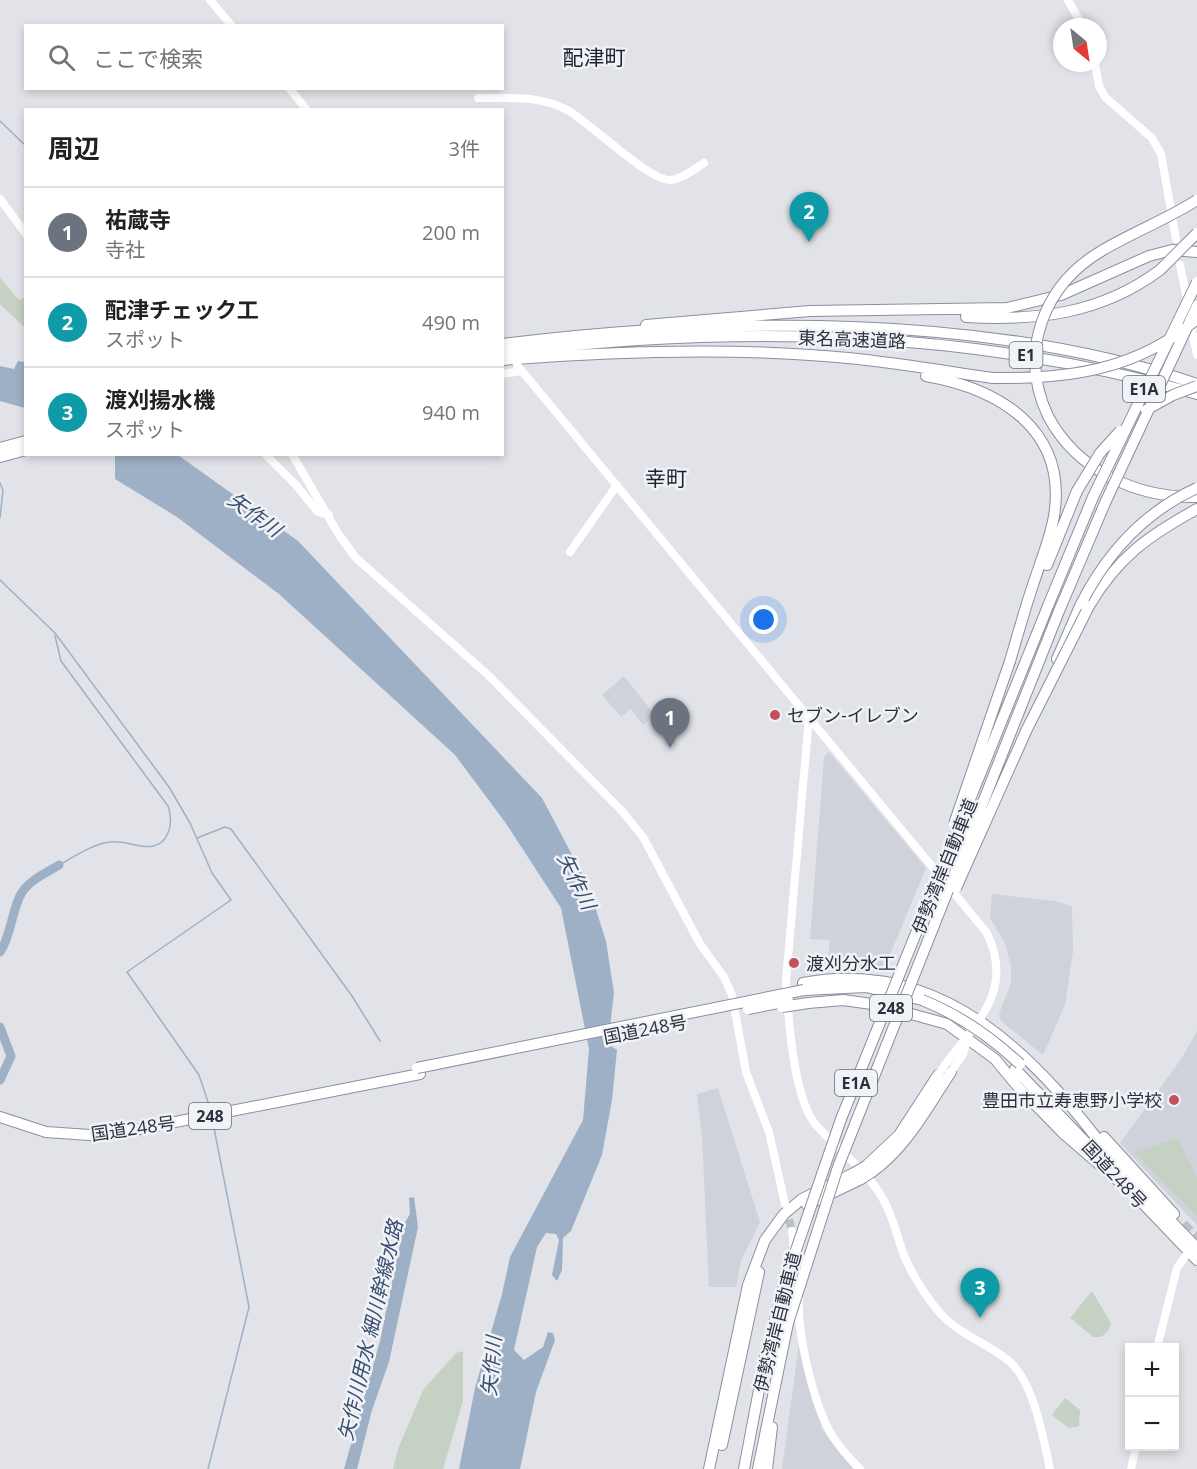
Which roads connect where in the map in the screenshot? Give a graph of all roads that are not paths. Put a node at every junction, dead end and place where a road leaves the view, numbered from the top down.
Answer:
1 (210, 0) edge
2 (1068, 0) edge
3 (1078, 18) edge
4 (230, 24) edge
5 (1096, 72) edge
6 (291, 90) edge
7 (478, 98) dead end
8 (305, 108) edge
9 (704, 163) dead end
10 (0, 199) edge
11 (1197, 200) edge
12 (24, 231) edge
13 (1197, 234) edge
14 (1176, 239) dead end
15 (1197, 252) edge
16 (1180, 265) dead end
17 (1197, 282) edge
18 (1197, 306) edge
19 (870, 311) junction
20 (1197, 320) edge
21 (753, 332) junction
22 (851, 333) junction
23 (533, 340) junction
24 (504, 344) edge
25 (504, 353) edge
26 (1197, 355) edge
27 (807, 356) junction
28 (504, 360) edge
29 (504, 373) edge
30 (1197, 385) edge
31 (1197, 394) edge
32 (24, 442) edge
33 (0, 448) edge
34 (24, 451) edge
35 (267, 456) edge
36 (293, 456) edge
37 (0, 457) edge
38 (617, 485) junction
39 (1197, 488) edge
40 (1197, 497) edge
41 (1197, 509) edge
42 (329, 515) junction
43 (570, 552) dead end
44 (1010, 661) junction
45 (809, 717) junction
46 (1027, 729) junction
47 (935, 887) junction
48 (805, 993) junction
49 (981, 1020) junction
50 (895, 1025) junction
51 (968, 1038) junction
52 (419, 1071) junction
53 (951, 1072) joint
54 (938, 1075) joint
55 (0, 1110) edge
56 (0, 1117) edge
57 (1101, 1152) junction
58 (869, 1169) junction
59 (857, 1176) junction
60 (785, 1204) tunnel mouth
61 (1183, 1224) tunnel mouth
62 (792, 1231) tunnel mouth
63 (1195, 1249) edge
64 (1158, 1343) edge
65 (781, 1353) junction
66 (1135, 1451) edge
67 (857, 1466) edge
68 (709, 1469) edge
69 (716, 1469) edge
70 (742, 1469) edge
71 (758, 1469) edge
72 (767, 1469) edge
73 (1050, 1469) edge
74 (1131, 1469) edge

1 - 4 street
2 - 3 street
5 - 14 street
6 - 8 street
7 - 9 street
10 - 12 street
11 - 40 highway, bridge
13 - 19 highway, bridge
15 - 19 highway
16 - 26 street
17 - 47 highway, 伊勢湾岸自動車道 / E1A, bridge
18 - 50 highway, 伊勢湾岸自動車道 / E1A, bridge
19 - 23 highway
20 - 27 highway, bridge
21 - 22 highway, 東名高速道路 / E1
21 - 23 highway, 東名高速道路 / E1
21 - 25 highway, 東名高速道路 / E1
22 - 30 highway, 東名高速道路 / E1
22 - 31 highway, 東名高速道路 / E1
23 - 24 highway, 東名高速道路 / E1
27 - 28 highway
27 - 44 highway
29 - 38 street
30 - 44 highway, bridge
32 - 33 highway
34 - 37 highway
35 - 42 street
36 - 42 street
38 - 43 street
38 - 45 street
39 - 46 highway, bridge
41 - 46 highway, bridge
42 - 60 street
44 - 47 highway, bridge
45 - 49 street
45 - 73 street
46 - 50 highway, bridge
47 - 70 highway, 伊勢湾岸自動車道 / E1A, bridge
48 - 49 highway, 248
48 - 51 highway, 248
48 - 52 highway, 国道248号 / 248, bridge
48 - 52 highway, 国道248号 / 248, bridge
48 - 57 highway, 国道248号 / 248, bridge
49 - 51 street
49 - 57 highway, 248
50 - 65 highway, 伊勢湾岸自動車道 / E1A, bridge
51 - 53 street
51 - 54 street
51 - 57 highway, 248
52 - 55 highway, 国道248号 / 248
52 - 56 highway, 国道248号 / 248
53 - 58 highway
54 - 58 highway
57 - 61 highway, 248
57 - 63 highway, 国道248号 / 248
57 - 63 highway, 国道248号 / 248
58 - 59 highway, bridge
59 - 68 highway
59 - 69 highway
62 - 67 street
63 - 64 street
65 - 71 highway, 伊勢湾岸自動車道 / E1A
65 - 72 highway
66 - 74 street

